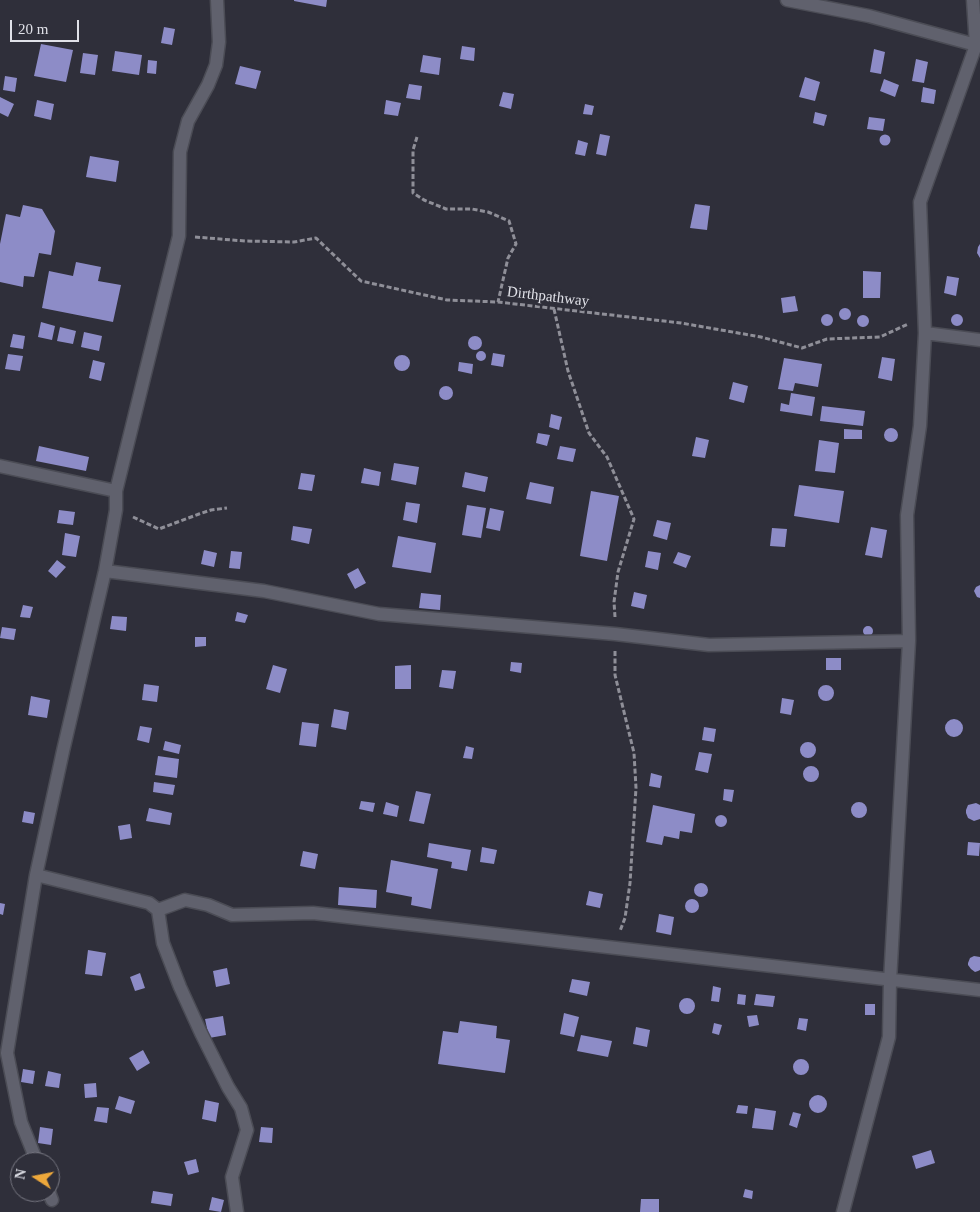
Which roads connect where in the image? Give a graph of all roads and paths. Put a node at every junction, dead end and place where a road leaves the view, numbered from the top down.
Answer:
1 (217, 0) edge
2 (786, 0) edge
3 (974, 0) edge
4 (976, 45) junction
5 (417, 137) dead end
6 (180, 236) junction
7 (498, 302) junction
8 (925, 317) junction
9 (925, 333) junction
10 (980, 340) edge
11 (0, 466) edge
12 (116, 491) junction
13 (227, 508) dead end
14 (116, 510) junction
15 (105, 571) junction
16 (909, 641) junction
17 (36, 875) junction
18 (158, 910) junction
19 (890, 981) junction
20 (980, 990) edge
21 (33, 1152) edge
22 (236, 1212) edge
23 (842, 1212) edge

1 - 6 street
2 - 4 street
3 - 4 street
4 - 8 street
5 - 7 path
6 - 7 path, Dirthpathway
6 - 12 street
7 - 8 path, Dirthpathway
8 - 9 street
9 - 10 street
9 - 16 street
11 - 12 street
12 - 14 street
13 - 14 path
14 - 15 street
15 - 16 street
15 - 17 street
16 - 19 street
17 - 18 street
17 - 21 street
18 - 19 street
18 - 22 street
19 - 20 street
19 - 23 street

